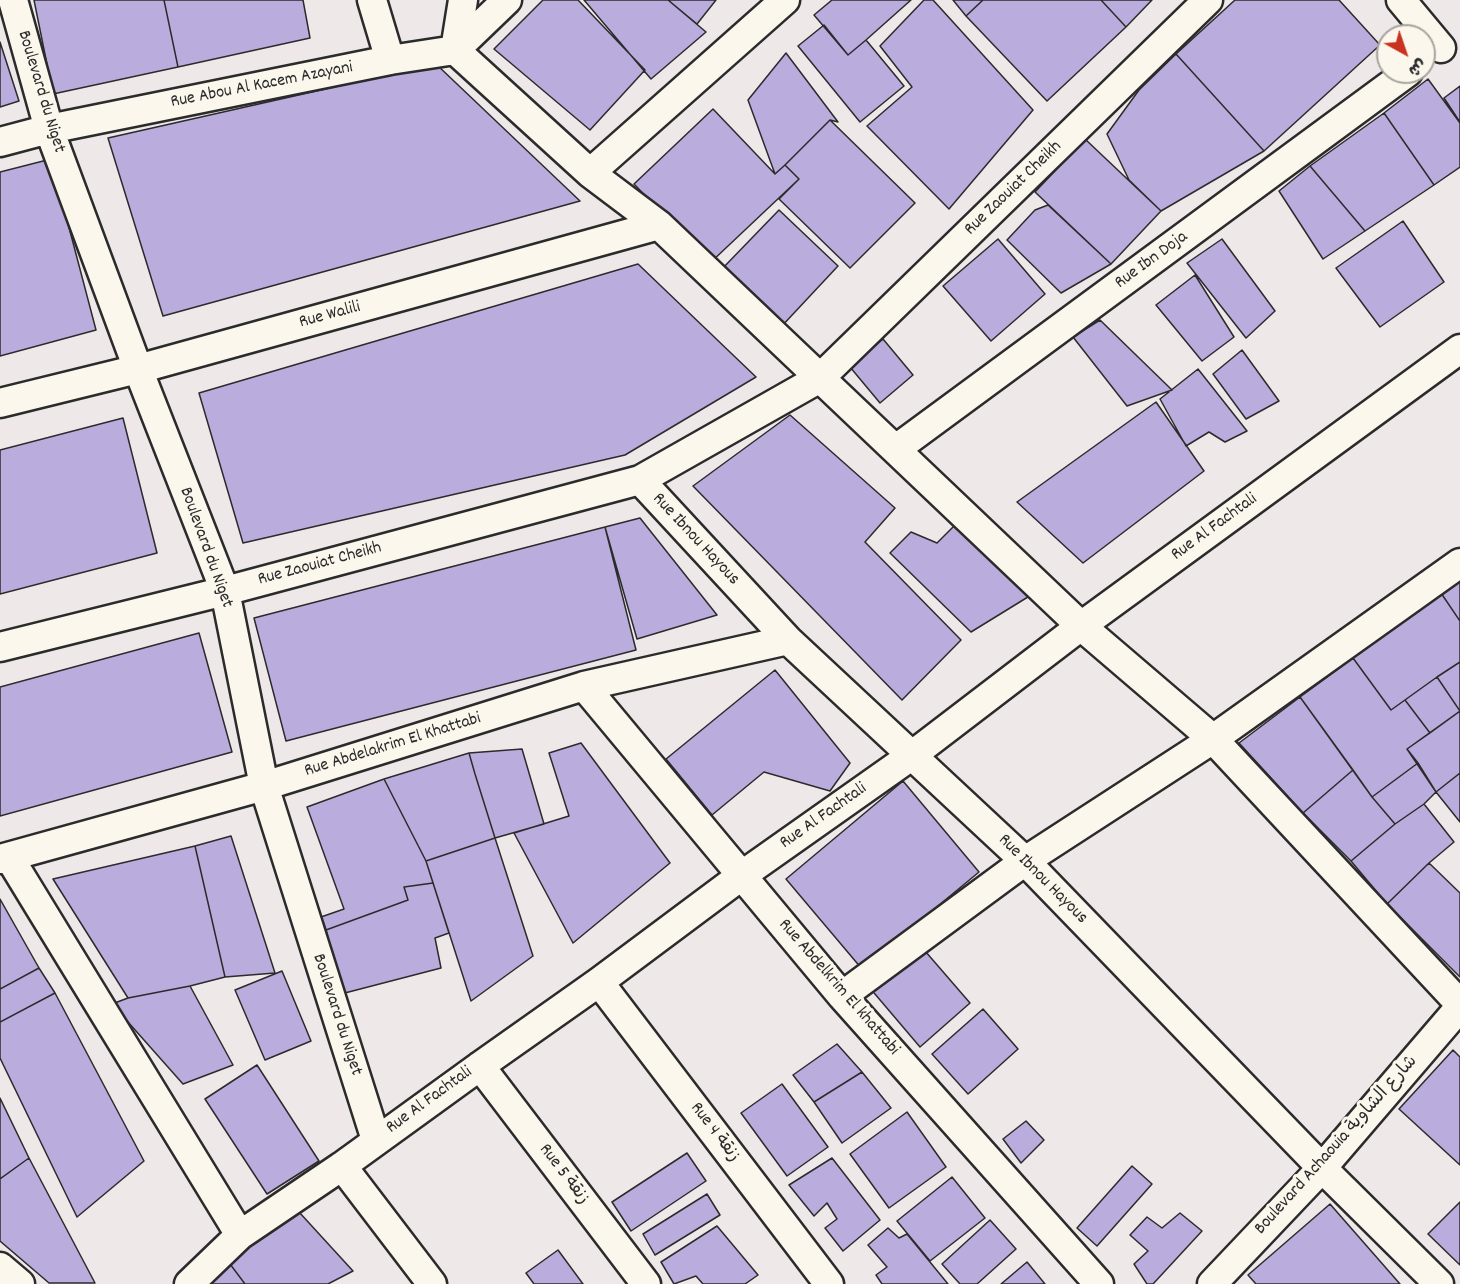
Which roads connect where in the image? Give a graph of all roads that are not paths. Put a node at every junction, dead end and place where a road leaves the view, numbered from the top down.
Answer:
1 (13, 0) edge
2 (372, 0) edge
3 (463, 0) edge
4 (507, 0) edge
5 (785, 0) edge
6 (1208, 0) edge
7 (1401, 0) edge
8 (1442, 47) edge
9 (455, 50) junction
10 (390, 60) junction
11 (1392, 84) edge
12 (49, 129) junction
13 (0, 142) edge
14 (590, 173) junction
15 (659, 225) junction
16 (1460, 349) edge
17 (138, 369) junction
18 (820, 378) junction
19 (0, 403) edge
20 (896, 449) junction
21 (639, 480) junction
22 (1460, 563) edge
23 (225, 591) junction
24 (1081, 626) junction
25 (788, 640) junction
26 (0, 646) edge
27 (584, 686) junction
28 (1213, 739) junction
29 (911, 756) junction
30 (264, 786) junction
31 (4, 858) edge
32 (1025, 861) junction
33 (741, 876) junction
34 (599, 982) junction
35 (842, 996) junction
36 (1460, 1006) edge
37 (480, 1065) junction
38 (376, 1140) junction
39 (342, 1166) junction
40 (1322, 1168) junction
41 (240, 1235) junction
42 (0, 1267) edge
43 (20, 1284) edge
44 (189, 1284) edge
45 (432, 1284) edge
46 (646, 1284) edge
47 (829, 1284) edge
48 (1100, 1284) edge
49 (1212, 1284) edge
50 (1439, 1284) edge

1 - 12 street, Boulevard du Niget
2 - 10 street
3 - 9 street
4 - 9 street
5 - 14 street
6 - 18 street, Rue Zaouiat Cheikh
7 - 8 street
9 - 10 street, Rue Abou Al Kacem Azayani
9 - 14 street
10 - 12 street, Rue Abou Al Kacem Azayani
11 - 20 street, Rue Ibn Doja
12 - 13 street, Rue Abou Al Kacem Azayani
12 - 17 street, Boulevard du Niget
14 - 15 street
15 - 17 street, Rue Walili
15 - 18 street
16 - 24 street, Rue Al Fachtali
17 - 19 street, Rue Walili
17 - 23 street, Boulevard du Niget
18 - 20 street
18 - 21 street, Rue Zaouiat Cheikh
20 - 24 street
21 - 23 street, Rue Zaouiat Cheikh
21 - 25 street, Rue Ibnou Hayous
22 - 28 street
23 - 26 street, Rue Zaouiat Cheikh
23 - 30 street, Boulevard du Niget
24 - 28 street
24 - 29 street, Rue Al Fachtali
25 - 27 street, Rue Abdelakrim El Khattabi
25 - 29 street, Rue Ibnou Hayous
27 - 30 street, Rue Abdelakrim El Khattabi
27 - 33 street, Rue Abdelkrim El khattabi
28 - 32 street
28 - 36 street
29 - 32 street, Rue Ibnou Hayous
29 - 33 street, Rue Al Fachtali
30 - 31 street, Rue Abdelakrim El Khattabi
30 - 38 street, Boulevard du Niget
31 - 41 street
32 - 35 street
32 - 40 street, Rue Ibnou Hayous
33 - 34 street, Rue Al Fachtali
33 - 35 street, Rue Abdelkrim El khattabi
34 - 37 street, Rue Al Fachtali
34 - 47 street, Rue 4 زنقة
35 - 48 street, Rue Abdelkrim El khattabi
36 - 40 street, Boulevard Achaouia شارع الشاوية
37 - 38 street, Rue Al Fachtali
37 - 46 street, Rue 5 زنقة
38 - 39 street, Rue Al Fachtali
39 - 41 street, Rue Al Fachtali
39 - 45 street
40 - 49 street, Boulevard Achaouia شارع الشاوية
40 - 50 street, Rue Ibnou Hayous
41 - 44 street, Rue Al Fachtali
42 - 43 street

